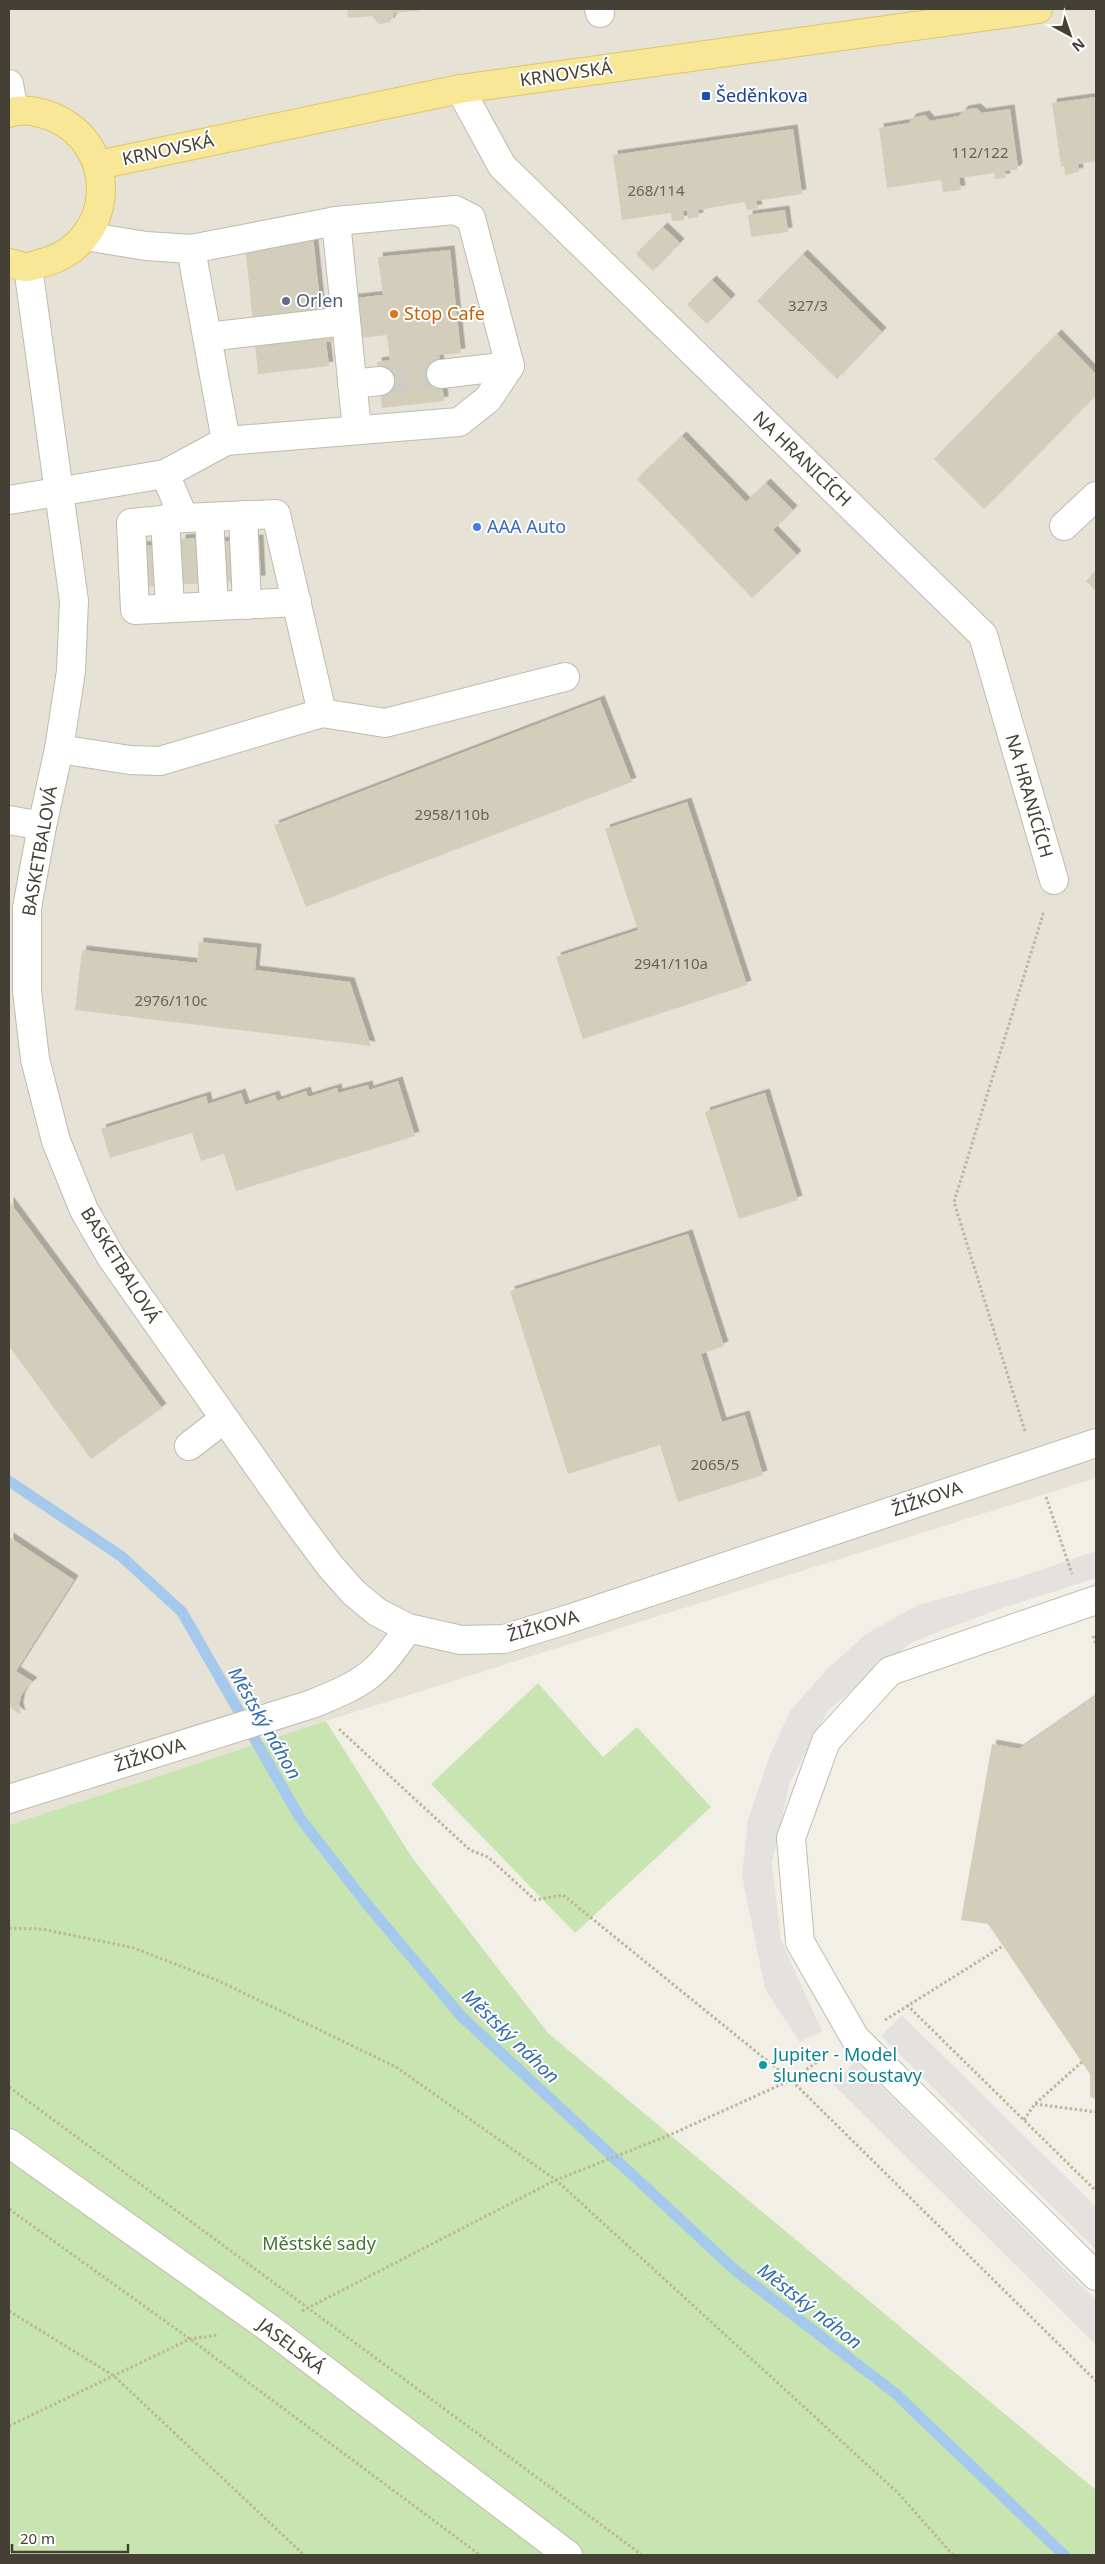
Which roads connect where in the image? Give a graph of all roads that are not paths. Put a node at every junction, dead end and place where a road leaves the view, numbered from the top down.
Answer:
1 (1038, 9) edge
2 (9, 84) edge
3 (460, 88) junction
4 (11, 112) edge
5 (98, 165) junction
6 (336, 221) junction
7 (85, 236) junction
8 (191, 249) junction
9 (18, 265) edge
10 (346, 321) junction
11 (207, 337) junction
12 (510, 366) junction
13 (441, 374) tunnel mouth
14 (380, 381) tunnel mouth
15 (352, 384) junction
16 (357, 430) junction
17 (226, 441) junction
18 (165, 474) junction
19 (60, 492) junction
20 (1096, 496) edge
21 (9, 500) edge
22 (243, 515) junction
23 (186, 518) junction
24 (1064, 526) dead end
25 (297, 602) junction
26 (247, 605) junction
27 (214, 606) junction
28 (565, 676) dead end
29 (322, 713) junction
30 (59, 749) junction
31 (9, 820) edge
32 (42, 826) junction
33 (1054, 880) road end
34 (224, 1419) junction
35 (1096, 1443) edge
36 (189, 1446) dead end
37 (1089, 1602) edge
38 (408, 1628) junction
39 (9, 1799) edge
40 (9, 2143) edge
41 (1096, 2276) edge
42 (568, 2555) edge

1 - 3 main road, KRNOVSKÁ
2 - 4 street
3 - 5 main road, KRNOVSKÁ
3 - 33 street, NA HRANICÍCH
4 - 5 main road, KRNOVSKÁ
5 - 7 main road, KRNOVSKÁ
6 - 8 street
6 - 10 street
6 - 12 street
7 - 8 street
7 - 9 main road, KRNOVSKÁ
8 - 11 street
9 - 19 street, BASKETBALOVÁ
10 - 11 street
10 - 15 street
11 - 17 street
12 - 13 street
12 - 16 street
14 - 15 street
15 - 16 street
16 - 17 street
17 - 18 street
18 - 19 street
18 - 23 street
19 - 21 street
19 - 30 street, BASKETBALOVÁ
20 - 24 street
22 - 23 street
22 - 25 street
22 - 26 street
23 - 27 street
23 - 27 street
25 - 26 street
25 - 29 street
26 - 27 street
28 - 29 street
29 - 30 street
30 - 32 street, BASKETBALOVÁ
31 - 32 street
32 - 34 street, BASKETBALOVÁ
34 - 36 street
34 - 38 street, BASKETBALOVÁ
35 - 38 street, ŽIŽKOVA
37 - 41 street
38 - 39 street, ŽIŽKOVA
40 - 42 street, JASELSKÁ

